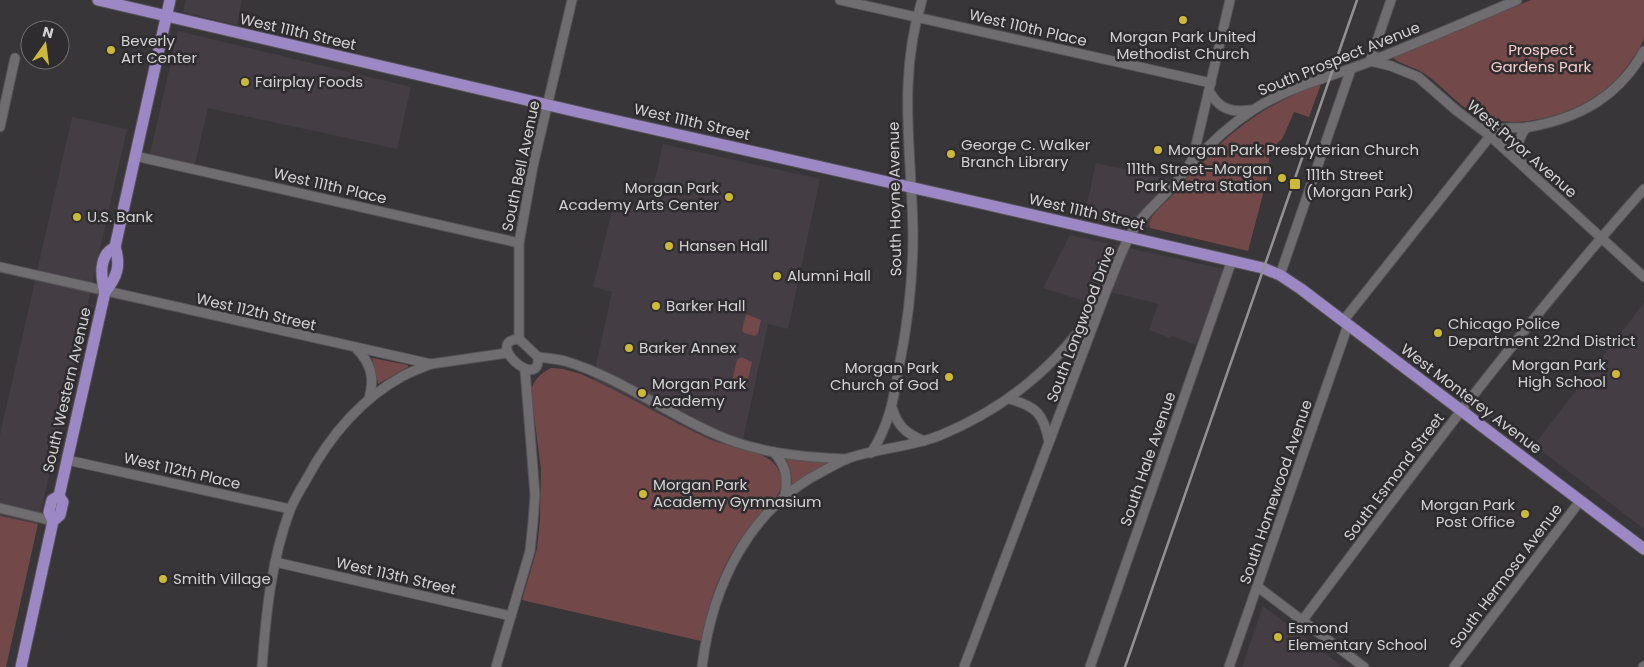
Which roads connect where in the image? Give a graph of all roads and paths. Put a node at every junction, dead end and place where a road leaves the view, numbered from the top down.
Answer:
1 (98, 0) edge
2 (170, 0) edge
3 (572, 0) edge
4 (840, 0) edge
5 (922, 0) edge
6 (1230, 0) edge
7 (1391, 0) edge
8 (1517, 0) edge
9 (167, 16) junction
10 (917, 17) junction
11 (1644, 51) edge
12 (15, 58) dead end
13 (1370, 61) junction
14 (1351, 69) junction
15 (1210, 87) junction
16 (548, 105) junction
17 (1253, 110) junction
18 (0, 127) edge
19 (1527, 128) junction
20 (1489, 135) junction
21 (135, 156) junction
22 (1187, 169) junction
23 (1526, 169) junction
24 (910, 187) junction
25 (1644, 189) edge
26 (1130, 237) junction
27 (1601, 238) junction
28 (519, 243) junction
29 (1232, 260) junction
30 (0, 267) edge
31 (1280, 275) junction
32 (1644, 277) edge
33 (1108, 287) junction
34 (105, 292) junction
35 (1345, 323) junction
36 (519, 339) junction
37 (355, 348) junction
38 (507, 353) junction
39 (538, 357) junction
40 (431, 364) junction
41 (525, 370) junction
42 (369, 398) junction
43 (1009, 399) junction
44 (892, 408) junction
45 (1462, 411) junction
46 (924, 441) junction
47 (1049, 442) junction
48 (774, 452) junction
49 (871, 453) junction
50 (848, 459) junction
51 (67, 460) junction
52 (785, 495) junction
53 (1580, 501) junction
54 (0, 508) edge
55 (290, 509) junction
56 (53, 521) junction
57 (1644, 549) edge
58 (275, 562) junction
59 (1258, 587) junction
60 (511, 616) junction
61 (1302, 621) junction
62 (20, 667) edge
63 (262, 667) edge
64 (496, 667) edge
65 (702, 667) edge
66 (964, 667) edge
67 (1090, 667) edge
68 (1229, 667) edge
69 (1364, 667) edge
70 (1454, 667) edge

1 - 9 main road, West 111th Street
2 - 9 main road, South Western Avenue
3 - 16 street, South Bell Avenue
4 - 10 street, West 110th Place
5 - 10 street, South Hoyne Avenue
6 - 15 street, South Longwood Drive
7 - 13 street
8 - 13 street, South Prospect Avenue
9 - 16 main road, West 111th Street
9 - 21 main road, South Western Avenue
10 - 15 street, West 110th Place
10 - 24 street, South Hoyne Avenue
11 - 19 street
12 - 18 street
13 - 14 street, South Prospect Avenue
13 - 20 street, West Pryor Avenue
14 - 17 street, South Prospect Avenue
14 - 31 street
15 - 17 street
15 - 22 street, South Longwood Drive
16 - 24 main road, West 111th Street
16 - 28 street, South Bell Avenue
17 - 22 street, South Prospect Avenue
19 - 20 street
19 - 23 street
20 - 23 street, West Pryor Avenue
20 - 35 street, South Homewood Avenue
21 - 28 street, West 111th Place
21 - 34 main road, South Western Avenue
22 - 26 street, South Longwood Drive
23 - 27 street, West Pryor Avenue
24 - 26 main road, West 111th Street
24 - 44 street, South Hoyne Avenue
25 - 27 street, South Esmond Street
26 - 29 main road, West 111th Street
26 - 33 street, South Longwood Drive
27 - 32 street, West Pryor Avenue
27 - 45 street, South Esmond Street
28 - 36 street, South Bell Avenue
29 - 31 main road, West 111th Street
29 - 67 street, South Hale Avenue
30 - 34 street, West 112th Street
31 - 35 main road, West Monterey Avenue
33 - 43 street
33 - 47 street, South Longwood Drive
34 - 37 street, West 112th Street
34 - 51 main road, South Western Avenue
35 - 45 main road, West Monterey Avenue
35 - 59 street, South Homewood Avenue
36 - 38 street
36 - 39 street
37 - 40 street, West 112th Street
37 - 42 street
38 - 40 street, West 112th Street
38 - 41 street
39 - 41 street
39 - 48 street
40 - 42 street
41 - 60 street
42 - 55 street
43 - 46 street
43 - 47 street
44 - 46 street
44 - 49 street, South Hoyne Avenue
45 - 53 main road, West Monterey Avenue
45 - 61 street, South Esmond Street
46 - 49 street
47 - 66 street, South Longwood Drive
48 - 50 street
48 - 52 street
49 - 50 street
50 - 52 street
51 - 55 street, West 112th Place
51 - 56 main road, South Western Avenue
52 - 65 street
53 - 57 main road, West Monterey Avenue
53 - 70 street, South Hermosa Avenue
54 - 56 street
55 - 58 street
56 - 62 main road, South Western Avenue
58 - 60 street, West 113th Street
58 - 63 street
59 - 61 street
59 - 68 street, South Homewood Avenue
60 - 64 street
61 - 69 street

